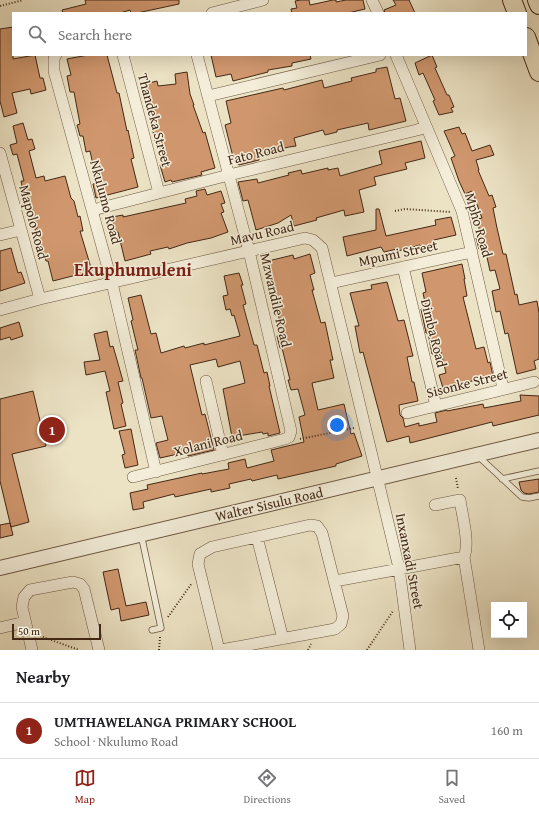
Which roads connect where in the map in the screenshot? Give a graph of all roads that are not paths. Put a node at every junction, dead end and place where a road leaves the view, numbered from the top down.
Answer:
1 (263, 0) edge
2 (372, 0) edge
3 (512, 0) edge
4 (537, 0) edge
5 (539, 5) edge
6 (216, 12) edge
7 (378, 12) edge
8 (517, 12) edge
9 (527, 40) edge
10 (123, 56) edge
11 (197, 56) edge
12 (376, 56) edge
13 (396, 56) edge
14 (55, 57) edge
15 (539, 72) edge
16 (208, 96) junction
17 (426, 127) junction
18 (0, 153) edge
19 (229, 175) junction
20 (159, 193) junction
21 (93, 210) junction
22 (21, 230) junction
23 (0, 235) edge
24 (249, 251) junction
25 (472, 252) junction
26 (402, 267) junction
27 (112, 283) junction
28 (331, 283) junction
29 (40, 299) junction
30 (0, 310) edge
31 (206, 381) dead end
32 (534, 382) dead end
33 (503, 388) junction
34 (436, 406) junction
35 (407, 413) dead end
36 (289, 437) joint
37 (539, 440) edge
38 (477, 454) junction
39 (224, 455) junction
40 (156, 472) junction
41 (539, 472) edge
42 (133, 478) dead end
43 (378, 478) junction
44 (502, 478) junction
45 (539, 496) edge
46 (435, 505) dead end
47 (141, 534) junction
48 (257, 537) junction
49 (464, 557) junction
50 (0, 568) edge
51 (399, 568) junction
52 (335, 580) junction
53 (26, 627) junction
54 (0, 628) edge
55 (152, 630) dead end
56 (283, 639) junction
57 (32, 650) edge
58 (99, 650) edge
59 (220, 650) edge
60 (410, 650) edge
61 (480, 650) edge

1 - 6 street
2 - 7 street
3 - 8 main road
4 - 5 main road
9 - 15 main road
10 - 20 street, Thandeka Street
11 - 16 street, Mzwandile Road
12 - 16 street
13 - 17 street, Mpho Road
14 - 21 street, Nkulumo Road
16 - 19 street, Mzwandile Road
17 - 19 street, Fato Road
17 - 25 street, Mpho Road
18 - 22 street, Mapolo Road
19 - 20 street, Fato Road
19 - 24 street, Mzwandile Road
20 - 21 street, Fato Road
21 - 27 street, Nkulumo Road
22 - 23 street
22 - 29 street, Mapolo Road
24 - 27 street, Mavu Road
24 - 28 street, Mavu Road
24 - 36 street, Mzwandile Road
25 - 26 street, Mpumi Street
25 - 33 street, Mpho Road
26 - 28 street, Mpumi Street
26 - 34 street, Dimba Road
27 - 29 street, Mavu Road
27 - 40 street, Nkulumo Road
28 - 43 street, Mavu Road
29 - 30 street, Mavu Road
31 - 39 street
32 - 33 street, Sisonke Street
33 - 34 street, Sisonke Street
34 - 35 street, Sisonke Street
36 - 39 street, Xolani Road
37 - 38 street, Walter Sisulu Road
38 - 43 street, Walter Sisulu Road
38 - 44 lane
39 - 40 street, Xolani Road
40 - 42 street, Xolani Road
41 - 44 lane
43 - 47 street, Walter Sisulu Road
43 - 51 street, Inxanxadi Street
44 - 45 lane
46 - 49 street
47 - 50 street, Walter Sisulu Road
47 - 55 lane
48 - 52 street
48 - 56 street
48 - 59 street
49 - 51 street
49 - 61 street
51 - 52 street
51 - 60 street, Inxanxadi Street
52 - 56 street
53 - 54 street
53 - 57 street
53 - 58 street
56 - 59 street

